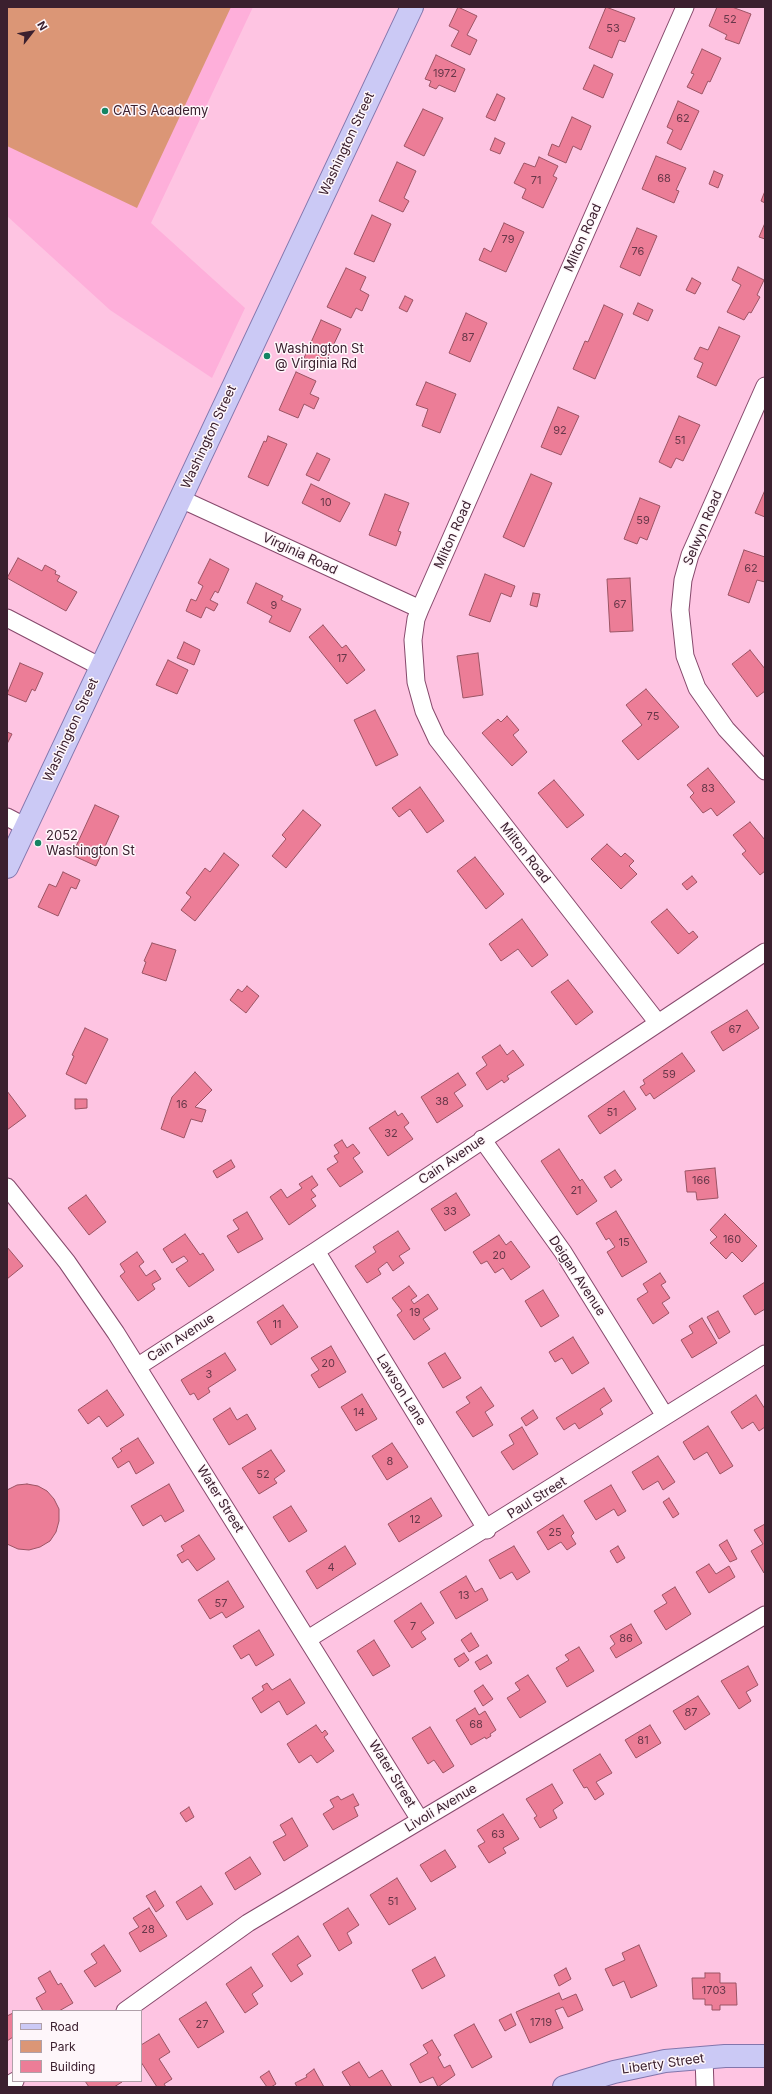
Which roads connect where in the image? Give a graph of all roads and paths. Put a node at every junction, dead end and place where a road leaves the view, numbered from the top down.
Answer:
1 (412, 7) edge
2 (685, 7) edge
3 (765, 386) edge
4 (181, 498) junction
5 (420, 609) junction
6 (7, 618) edge
7 (101, 667) junction
8 (765, 771) edge
9 (7, 817) edge
10 (26, 827) junction
11 (7, 867) edge
12 (765, 952) edge
13 (658, 1024) junction
14 (482, 1139) junction
15 (7, 1187) edge
16 (316, 1251) junction
17 (765, 1354) edge
18 (137, 1367) junction
19 (665, 1416) junction
20 (486, 1530) junction
21 (765, 1615) edge
22 (308, 1639) junction
23 (420, 1820) junction
24 (126, 2010) edge
25 (765, 2056) edge
26 (704, 2058) junction
27 (564, 2087) edge
28 (705, 2087) edge

1 - 4 main road, Washington Street
2 - 5 street, Milton Road
3 - 8 street, Selwyn Road
4 - 5 street, Virginia Road
4 - 7 main road, Washington Street
5 - 13 street, Milton Road
6 - 7 street
7 - 10 main road, Washington Street
9 - 10 street
10 - 11 main road, Washington Street
12 - 13 street, Cain Avenue
13 - 14 street, Cain Avenue
14 - 16 street, Cain Avenue
14 - 19 street, Deigan Avenue
15 - 18 street, Water Street
16 - 18 street, Cain Avenue
16 - 20 street, Lawson Lane
17 - 19 street, Paul Street
18 - 22 street, Water Street
19 - 20 street, Paul Street
20 - 22 street, Paul Street
21 - 23 street, Livoli Avenue
22 - 23 street, Water Street
23 - 24 street, Livoli Avenue
25 - 26 main road, Liberty Street
26 - 27 main road, Liberty Street
26 - 28 street

